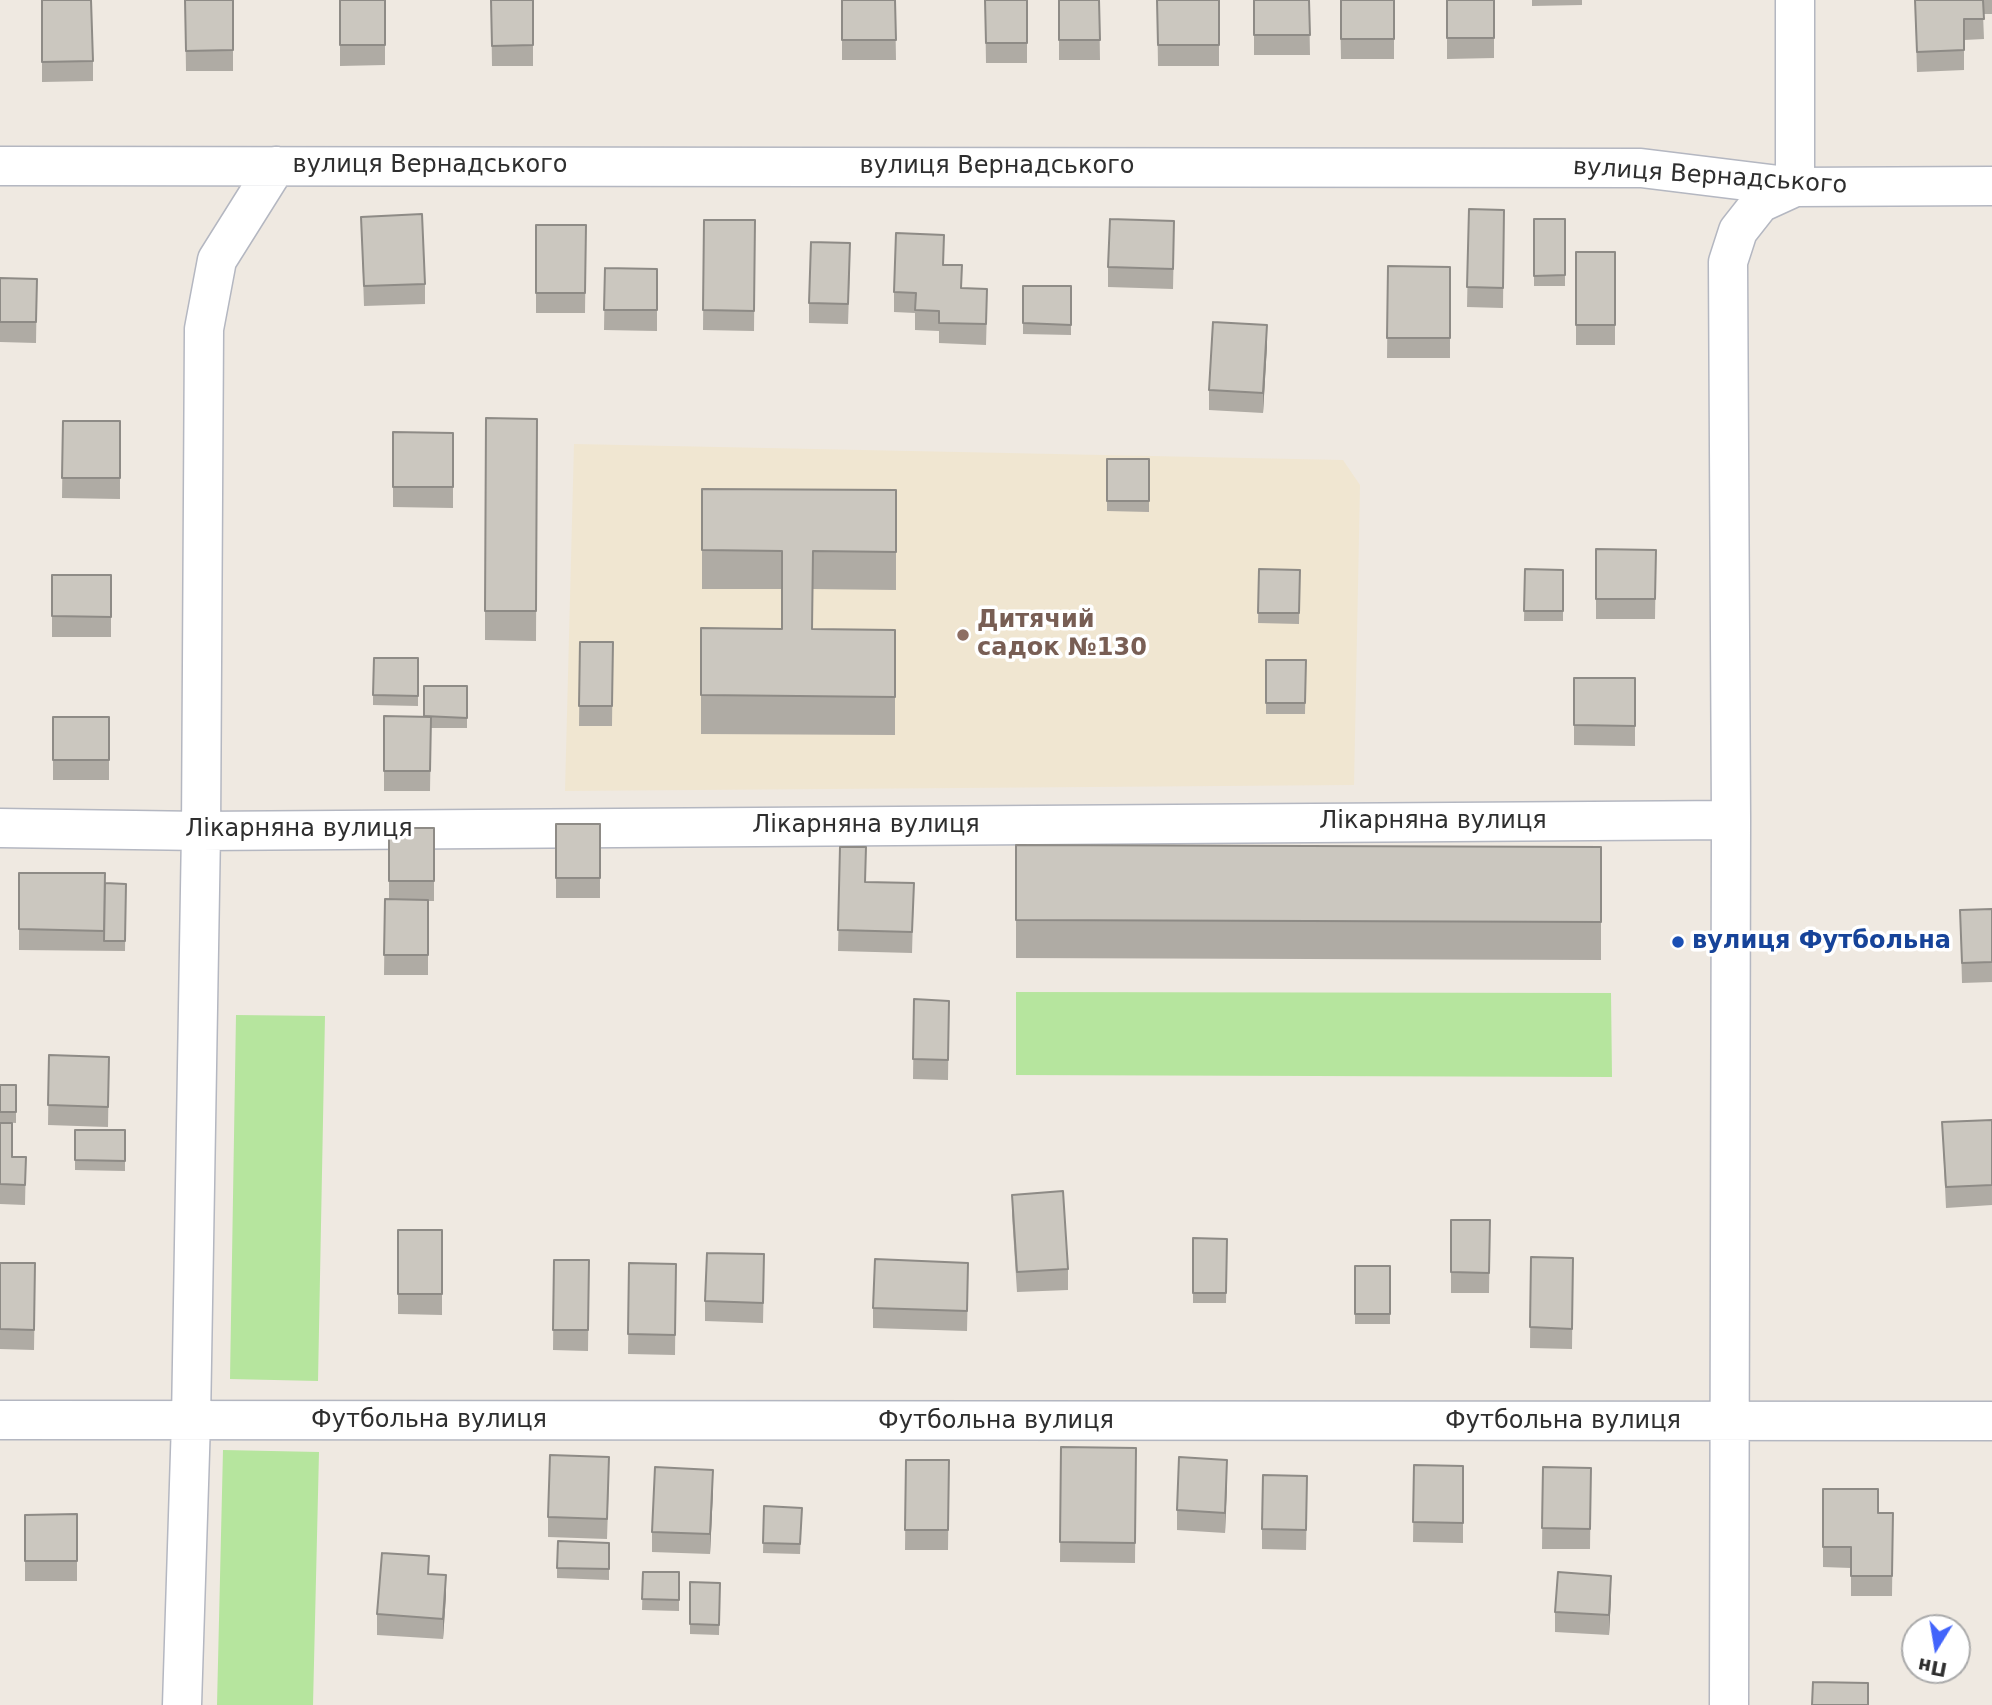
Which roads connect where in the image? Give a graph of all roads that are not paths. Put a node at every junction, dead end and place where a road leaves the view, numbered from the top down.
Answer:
1 (1795, 0) edge
2 (0, 166) edge
3 (275, 166) junction
4 (1992, 186) edge
5 (1795, 187) junction
6 (1731, 820) junction
7 (0, 828) edge
8 (201, 831) junction
9 (0, 1420) edge
10 (191, 1421) junction
11 (1992, 1421) edge
12 (1729, 1422) junction
13 (182, 1705) edge
14 (1729, 1705) edge

1 - 5 street
2 - 3 street, вулиця Вернадського
3 - 5 street, вулиця Вернадського
3 - 8 street
4 - 5 street, вулиця Вернадського
5 - 6 street
6 - 8 street, Лікарняна вулиця
6 - 12 street
7 - 8 street, Лікарняна вулиця
8 - 10 street
9 - 10 street, Футбольна вулиця
10 - 12 street, Футбольна вулиця
10 - 13 street
11 - 12 street, Футбольна вулиця
12 - 14 street

